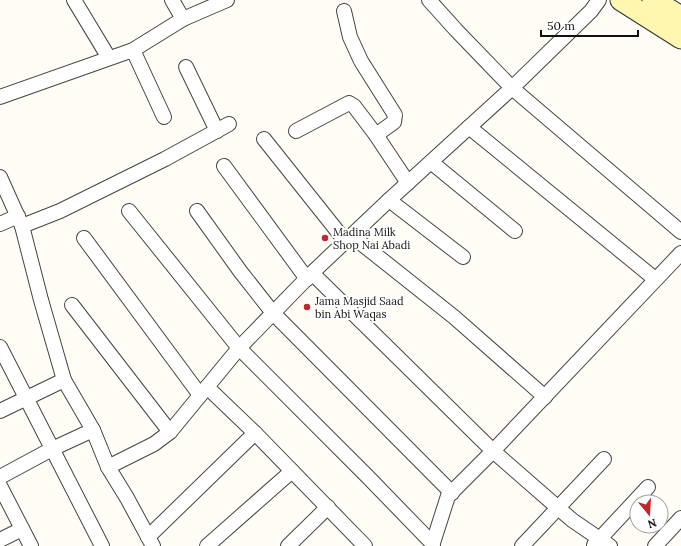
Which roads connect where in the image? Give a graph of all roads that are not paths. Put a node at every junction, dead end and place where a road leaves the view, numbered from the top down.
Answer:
1 (74, 0) edge
2 (172, 0) edge
3 (225, 0) edge
4 (429, 0) edge
5 (599, 0) edge
6 (621, 0) edge
7 (653, 0) edge
8 (344, 11) dead end
9 (681, 17) edge
10 (183, 18) junction
11 (681, 38) edge
12 (133, 50) junction
13 (109, 58) junction
14 (186, 67) dead end
15 (512, 88) junction
16 (0, 97) edge
17 (164, 117) dead end
18 (469, 126) junction
19 (296, 131) dead end
20 (376, 135) junction
21 (264, 139) dead end
22 (431, 162) junction
23 (224, 166) dead end
24 (0, 177) edge
25 (408, 183) junction
26 (390, 200) junction
27 (129, 211) dead end
28 (197, 211) dead end
29 (20, 221) junction
30 (0, 224) edge
31 (515, 231) dead end
32 (681, 232) edge
33 (84, 238) dead end
34 (349, 239) junction
35 (681, 253) edge
36 (463, 258) dead end
37 (310, 276) junction
38 (655, 279) junction
39 (72, 305) dead end
40 (273, 313) junction
41 (0, 347) edge
42 (239, 348) junction
43 (64, 380) junction
44 (204, 391) junction
45 (544, 397) junction
46 (26, 398) junction
47 (0, 411) edge
48 (93, 430) junction
49 (170, 432) junction
50 (255, 432) junction
51 (52, 449) junction
52 (493, 451) junction
53 (604, 459) dead end
54 (108, 467) junction
55 (292, 471) junction
56 (0, 477) edge
57 (0, 486) edge
58 (648, 487) dead end
59 (452, 493) junction
60 (328, 507) junction
61 (558, 508) junction
62 (681, 518) edge
63 (22, 529) junction
64 (0, 540) edge
65 (151, 542) edge
66 (601, 544) edge
67 (432, 545) edge
68 (31, 546) edge
69 (102, 546) edge
70 (208, 546) edge
71 (288, 546) edge
72 (365, 546) edge
73 (522, 546) edge
74 (655, 546) edge

1 - 13 street
2 - 10 street
3 - 10 street
4 - 15 street
5 - 15 street
6 - 11 main road
7 - 9 main road
8 - 20 street
10 - 12 street
12 - 13 street
12 - 17 street
13 - 16 street
14 - 29 street
15 - 18 street
15 - 32 street
18 - 22 street
18 - 38 street
19 - 20 street
20 - 25 street
21 - 34 street
22 - 25 street
22 - 31 street
23 - 37 street
24 - 29 street
25 - 26 street
26 - 34 street
26 - 36 street
27 - 42 street
28 - 40 street
29 - 30 street
29 - 43 street
33 - 44 street
34 - 37 street
34 - 45 street
35 - 38 street
37 - 40 street
37 - 52 street
38 - 45 street
39 - 49 street
40 - 42 street
40 - 59 street
41 - 46 street
42 - 44 street
42 - 67 street
43 - 46 street
43 - 48 street
44 - 49 street
44 - 50 street
45 - 52 street
46 - 47 street
46 - 51 street
48 - 51 street
48 - 54 street
49 - 54 street
50 - 55 street
50 - 65 street
51 - 56 street
51 - 69 street
52 - 59 street
52 - 61 street
53 - 61 street
54 - 65 street
55 - 60 street
55 - 70 street
57 - 63 street
58 - 66 street
59 - 67 street
60 - 71 street
60 - 72 street
61 - 66 street
61 - 73 street
62 - 74 street
63 - 64 street
63 - 68 street

